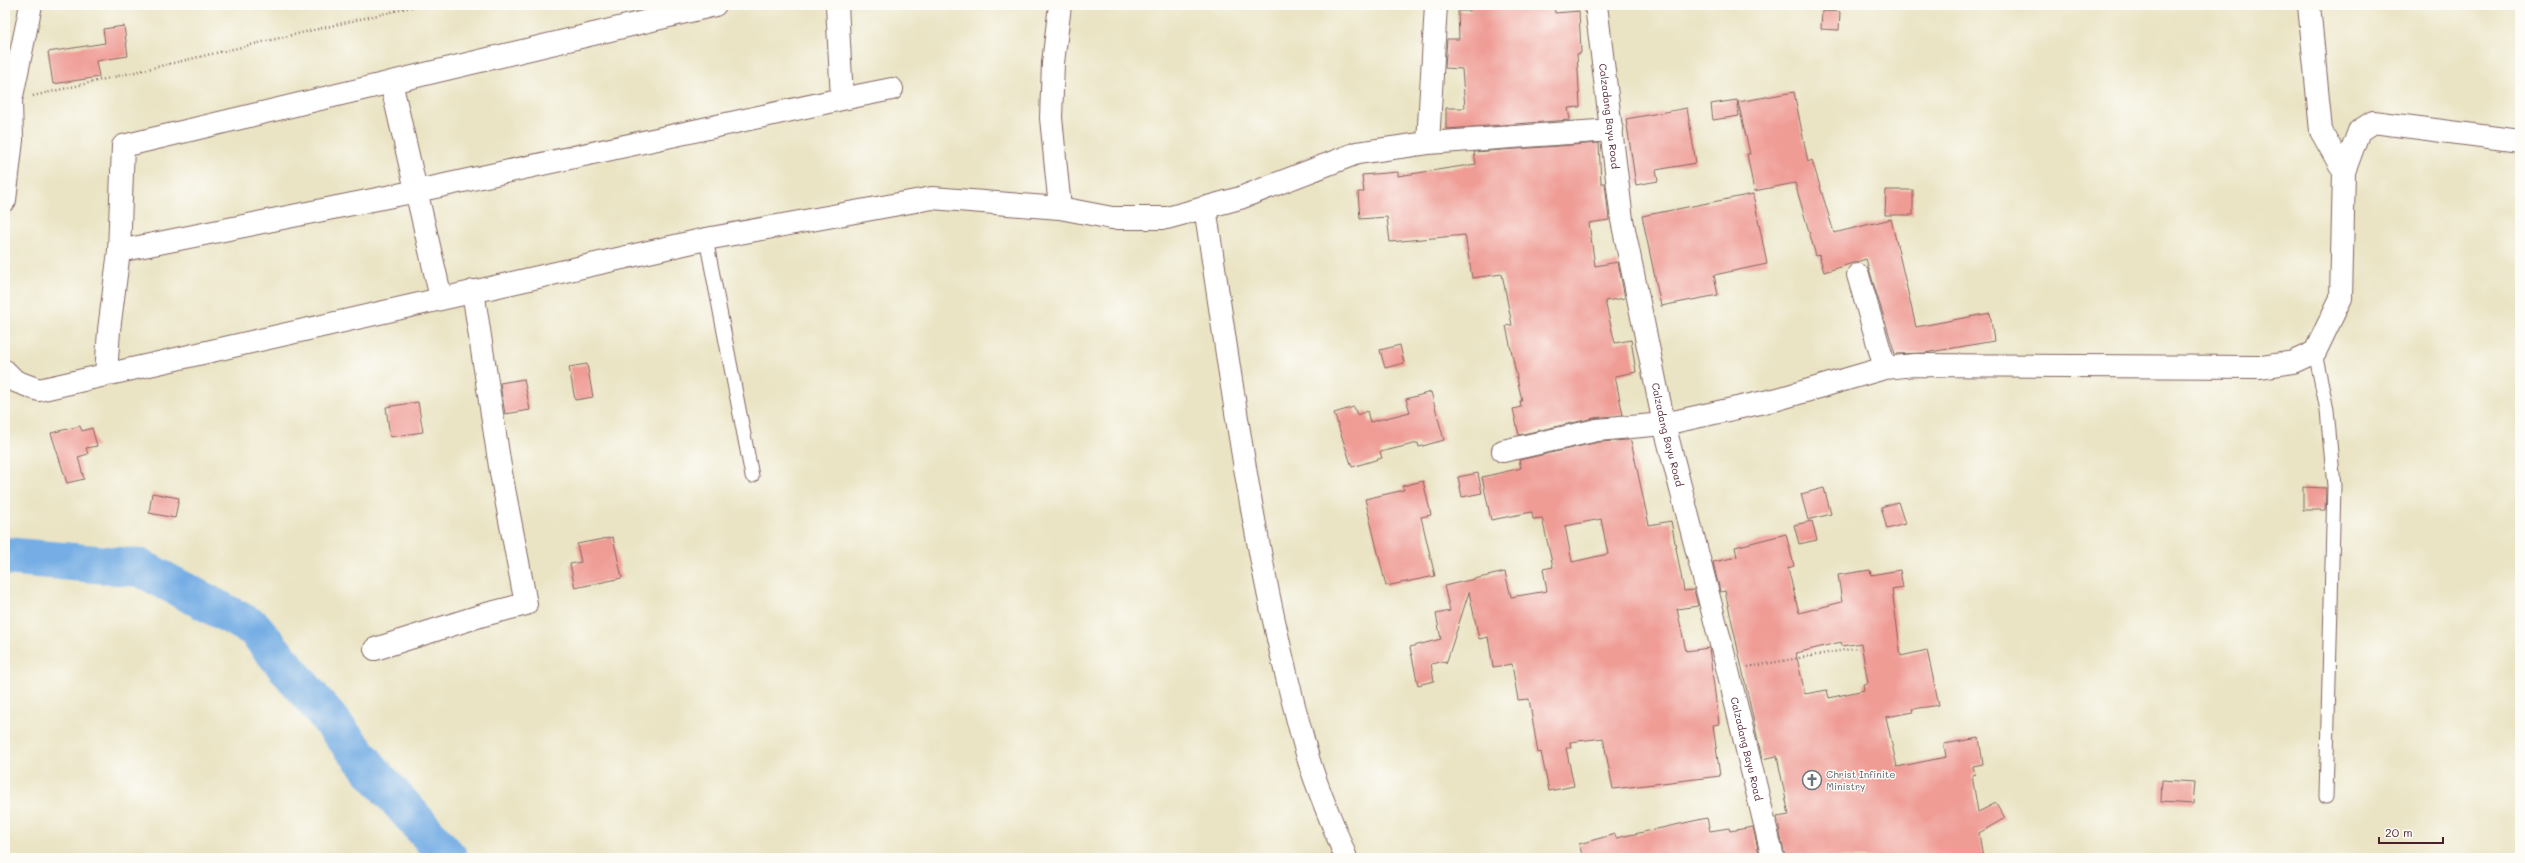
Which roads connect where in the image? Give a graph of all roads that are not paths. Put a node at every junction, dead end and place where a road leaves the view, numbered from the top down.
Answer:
1 (31, 5) edge
2 (715, 5) edge
3 (837, 5) edge
4 (1060, 5) edge
5 (1436, 5) edge
6 (1596, 5) edge
7 (2309, 5) edge
8 (391, 82) junction
9 (892, 89) dead end
10 (842, 99) junction
11 (1612, 130) junction
12 (9, 140) edge
13 (2520, 141) edge
14 (1428, 143) junction
15 (2344, 172) junction
16 (417, 192) junction
17 (5, 200) edge
18 (1204, 207) junction
19 (1060, 208) junction
20 (706, 239) junction
21 (119, 251) junction
22 (1858, 275) dead end
23 (474, 291) junction
24 (441, 298) junction
25 (2315, 352) junction
26 (1885, 368) junction
27 (5, 371) edge
28 (106, 374) junction
29 (1664, 424) junction
30 (1503, 451) dead end
31 (752, 476) dead end
32 (375, 648) dead end
33 (2326, 797) dead end
34 (1346, 858) edge
35 (1773, 858) edge

1 - 12 street
2 - 8 street
3 - 10 street
4 - 19 street
5 - 14 street
6 - 11 street, Calzadang Bayu Road
7 - 15 street
8 - 16 street
8 - 21 street
9 - 10 street
10 - 16 street
11 - 14 street
11 - 29 street, Calzadang Bayu Road
12 - 17 street
13 - 15 street
14 - 18 street
15 - 25 street
16 - 21 street
16 - 24 street
18 - 19 street
18 - 34 street
19 - 20 street
20 - 23 street
20 - 31 lane
21 - 28 street
22 - 26 street
23 - 24 street
23 - 32 street
24 - 28 street
25 - 26 street
25 - 33 lane
26 - 29 street
27 - 28 street
29 - 30 street
29 - 35 street, Calzadang Bayu Road

